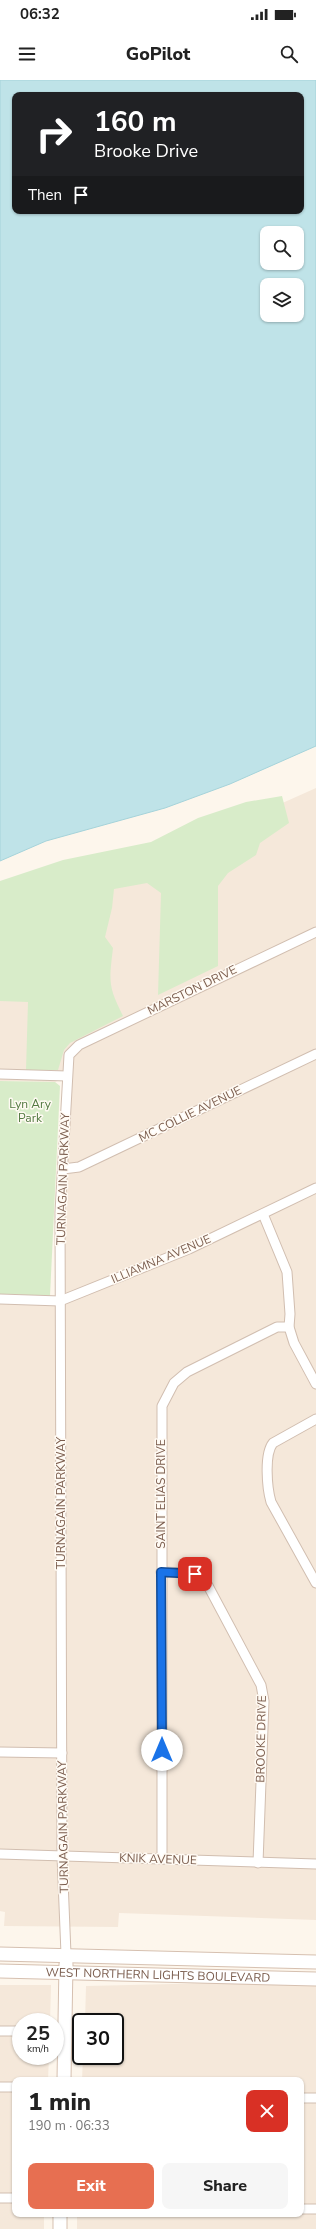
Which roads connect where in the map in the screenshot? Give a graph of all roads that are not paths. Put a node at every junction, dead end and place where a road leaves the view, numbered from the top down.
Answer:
1 (316, 932) edge
2 (71, 1052) joint
3 (316, 1054) edge
4 (0, 1074) edge
5 (67, 1076) junction
6 (63, 1169) junction
7 (316, 1188) edge
8 (263, 1214) junction
9 (0, 1299) edge
10 (60, 1301) junction
11 (289, 1327) junction
12 (316, 1384) edge
13 (316, 1419) edge
14 (161, 1572) junction
15 (316, 1583) edge
16 (0, 1752) edge
17 (62, 1753) junction
18 (0, 1854) edge
19 (62, 1856) junction
20 (162, 1859) junction
21 (258, 1863) junction
22 (316, 1864) edge
23 (0, 1954) edge
24 (66, 1954) junction
25 (316, 1962) edge
26 (0, 1970) edge
27 (66, 1972) junction
28 (316, 1979) edge
29 (62, 2013) edge
30 (0, 2031) edge
31 (12, 2031) edge
32 (63, 2065) edge
33 (64, 2077) edge
34 (0, 2087) edge
35 (12, 2087) edge
36 (304, 2098) edge
37 (316, 2098) edge
38 (0, 2198) edge
39 (12, 2198) edge
40 (304, 2209) edge
41 (316, 2209) edge
42 (60, 2217) edge
43 (60, 2229) edge

1 - 2 street, MARSTON DRIVE
2 - 5 street, TURNAGAIN PARKWAY
3 - 6 street, MC COLLIE AVENUE
4 - 5 street
5 - 6 street, TURNAGAIN PARKWAY
6 - 10 street, TURNAGAIN PARKWAY
7 - 8 street, ILLIAMNA AVENUE
8 - 10 street, ILLIAMNA AVENUE
8 - 11 street
9 - 10 street, ILLIAMNA AVENUE
10 - 17 street, TURNAGAIN PARKWAY
11 - 12 street
11 - 14 street, SAINT ELIAS DRIVE
13 - 15 street
14 - 20 street, SAINT ELIAS DRIVE
14 - 21 street, BROOKE DRIVE
16 - 17 street
17 - 19 street, TURNAGAIN PARKWAY
18 - 19 street, KNIK AVENUE
19 - 20 street, KNIK AVENUE
19 - 24 street, TURNAGAIN PARKWAY
20 - 21 street, KNIK AVENUE
21 - 22 street, KNIK AVENUE
23 - 24 main road, WEST NORTHERN LIGHTS BOULEVARD
24 - 25 main road, WEST NORTHERN LIGHTS BOULEVARD
24 - 27 main road
26 - 27 main road, WEST NORTHERN LIGHTS BOULEVARD
27 - 28 main road, WEST NORTHERN LIGHTS BOULEVARD
27 - 29 main road
30 - 31 street
32 - 33 main road
34 - 35 street
36 - 37 street
38 - 39 street
40 - 41 street
42 - 43 main road

